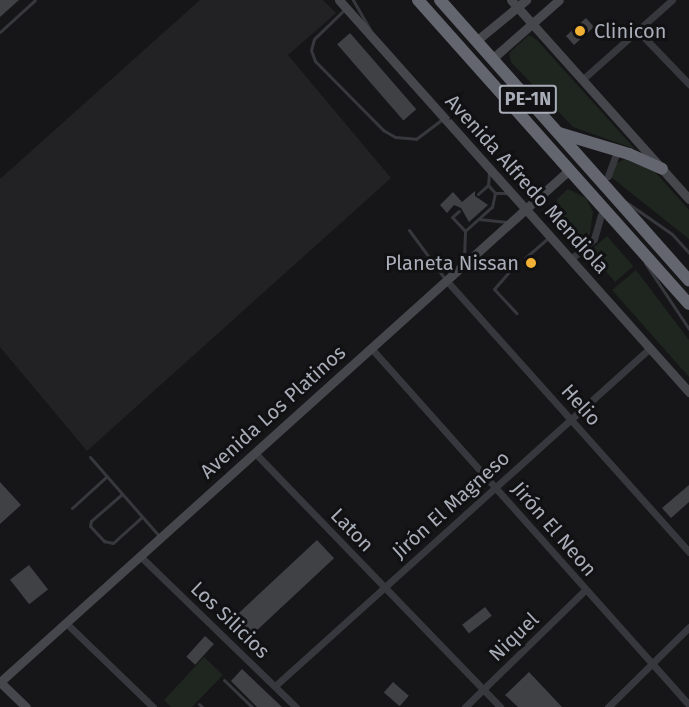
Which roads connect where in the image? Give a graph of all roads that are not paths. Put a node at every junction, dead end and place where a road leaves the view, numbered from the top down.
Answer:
1 (35, 0) edge
2 (339, 0) edge
3 (353, 0) edge
4 (418, 0) edge
5 (440, 0) edge
6 (526, 0) edge
7 (559, 0) edge
8 (672, 0) edge
9 (514, 4) edge
10 (346, 8) junction
11 (532, 24) junction
12 (638, 31) junction
13 (0, 32) edge
14 (476, 41) junction
15 (383, 51) junction
16 (492, 59) junction
17 (583, 79) junction
18 (689, 84) edge
19 (443, 119) junction
20 (558, 132) junction
21 (617, 151) junction
22 (662, 169) junction
23 (569, 170) junction
24 (489, 171) junction
25 (608, 176) dead end
26 (488, 185) junction
27 (495, 193) junction
28 (509, 193) junction
29 (478, 194) dead end
30 (615, 197) junction
31 (689, 199) edge
32 (524, 210) junction
33 (459, 211) dead end
34 (601, 215) dead end
35 (479, 219) junction
36 (511, 223) junction
37 (409, 230) dead end
38 (465, 231) junction
39 (549, 237) junction
40 (635, 243) junction
41 (689, 253) edge
42 (525, 258) dead end
43 (571, 259) junction
44 (464, 264) junction
45 (508, 273) dead end
46 (446, 280) junction
47 (689, 280) edge
48 (689, 304) edge
49 (516, 313) dead end
50 (689, 329) edge
51 (371, 348) junction
52 (650, 348) junction
53 (689, 392) edge
54 (572, 419) junction
55 (255, 453) junction
56 (90, 457) dead end
57 (107, 476) junction
58 (495, 488) junction
59 (122, 494) junction
60 (72, 508) dead end
61 (142, 517) junction
62 (161, 537) junction
63 (689, 552) edge
64 (140, 556) junction
65 (384, 588) junction
66 (585, 590) junction
67 (66, 623) junction
68 (689, 627) edge
69 (651, 664) junction
70 (224, 680) dead end
71 (0, 682) edge
72 (275, 686) junction
73 (483, 689) junction
74 (689, 705) edge
75 (26, 707) edge
76 (153, 707) edge
77 (252, 707) edge
78 (296, 707) edge
79 (465, 707) edge
80 (500, 707) edge
81 (609, 707) edge

1 - 13 lane
2 - 10 street, Avenida Alfredo Mendiola
3 - 15 lane
4 - 23 highway, PE-1N
5 - 14 highway, PE-1N
6 - 9 street
7 - 11 street
8 - 12 street
9 - 11 street
9 - 14 street
10 - 15 street, Avenida Alfredo Mendiola
10 - 19 lane
11 - 16 street
11 - 17 street
12 - 17 street
12 - 18 street
14 - 16 highway, PE-1N
15 - 19 street, Avenida Alfredo Mendiola
16 - 20 highway, PE-1N
17 - 22 street
19 - 24 street, Avenida Alfredo Mendiola
20 - 21 highway
20 - 30 highway, PE-1N
21 - 22 highway
21 - 25 street
22 - 31 street
23 - 32 street, Avenida Los Platinos
23 - 40 highway, PE-1N
24 - 26 lane
24 - 28 street, Avenida Alfredo Mendiola
26 - 27 lane
26 - 29 lane
27 - 28 lane
27 - 35 lane
28 - 32 street, Avenida Alfredo Mendiola
30 - 41 lane
30 - 47 highway, PE-1N
32 - 36 street, Avenida Los Platinos
32 - 39 street, Avenida Alfredo Mendiola
33 - 38 lane
34 - 43 street
35 - 36 lane
35 - 38 lane
36 - 44 street, Avenida Los Platinos
37 - 46 lane
38 - 44 lane
39 - 42 lane
39 - 43 street, Avenida Alfredo Mendiola
40 - 48 highway, PE-1N
40 - 50 lane
43 - 52 street, Avenida Alfredo Mendiola
44 - 46 street, Avenida Los Platinos
45 - 49 lane
46 - 51 street, Avenida Los Platinos
46 - 54 street, Helio
51 - 55 street, Avenida Los Platinos
51 - 58 street, Jirón El Neon
52 - 53 street, Avenida Alfredo Mendiola
52 - 54 street, Jirón El Magneso
54 - 58 street, Jirón El Magneso
54 - 63 street, Helio
55 - 62 street, Avenida Los Platinos
55 - 65 street, Laton
56 - 57 lane
57 - 59 lane
57 - 60 lane
58 - 65 street, Jirón El Magneso
58 - 66 street, Jirón El Neon
59 - 61 lane
59 - 61 lane
61 - 62 lane
62 - 64 street, Avenida Los Platinos
64 - 67 street, Avenida Los Platinos
64 - 72 street, Los Silicios
65 - 72 street, Jirón El Magneso
65 - 73 street, Laton
66 - 69 street, Jirón El Neon
66 - 73 street, Niquel
67 - 71 street, Avenida Los Platinos
67 - 76 street
68 - 69 street
69 - 74 street, Jirón El Neon
69 - 81 street
70 - 77 lane
71 - 75 street
72 - 78 street, Los Silicios
73 - 79 street, Niquel
73 - 80 street, Laton

